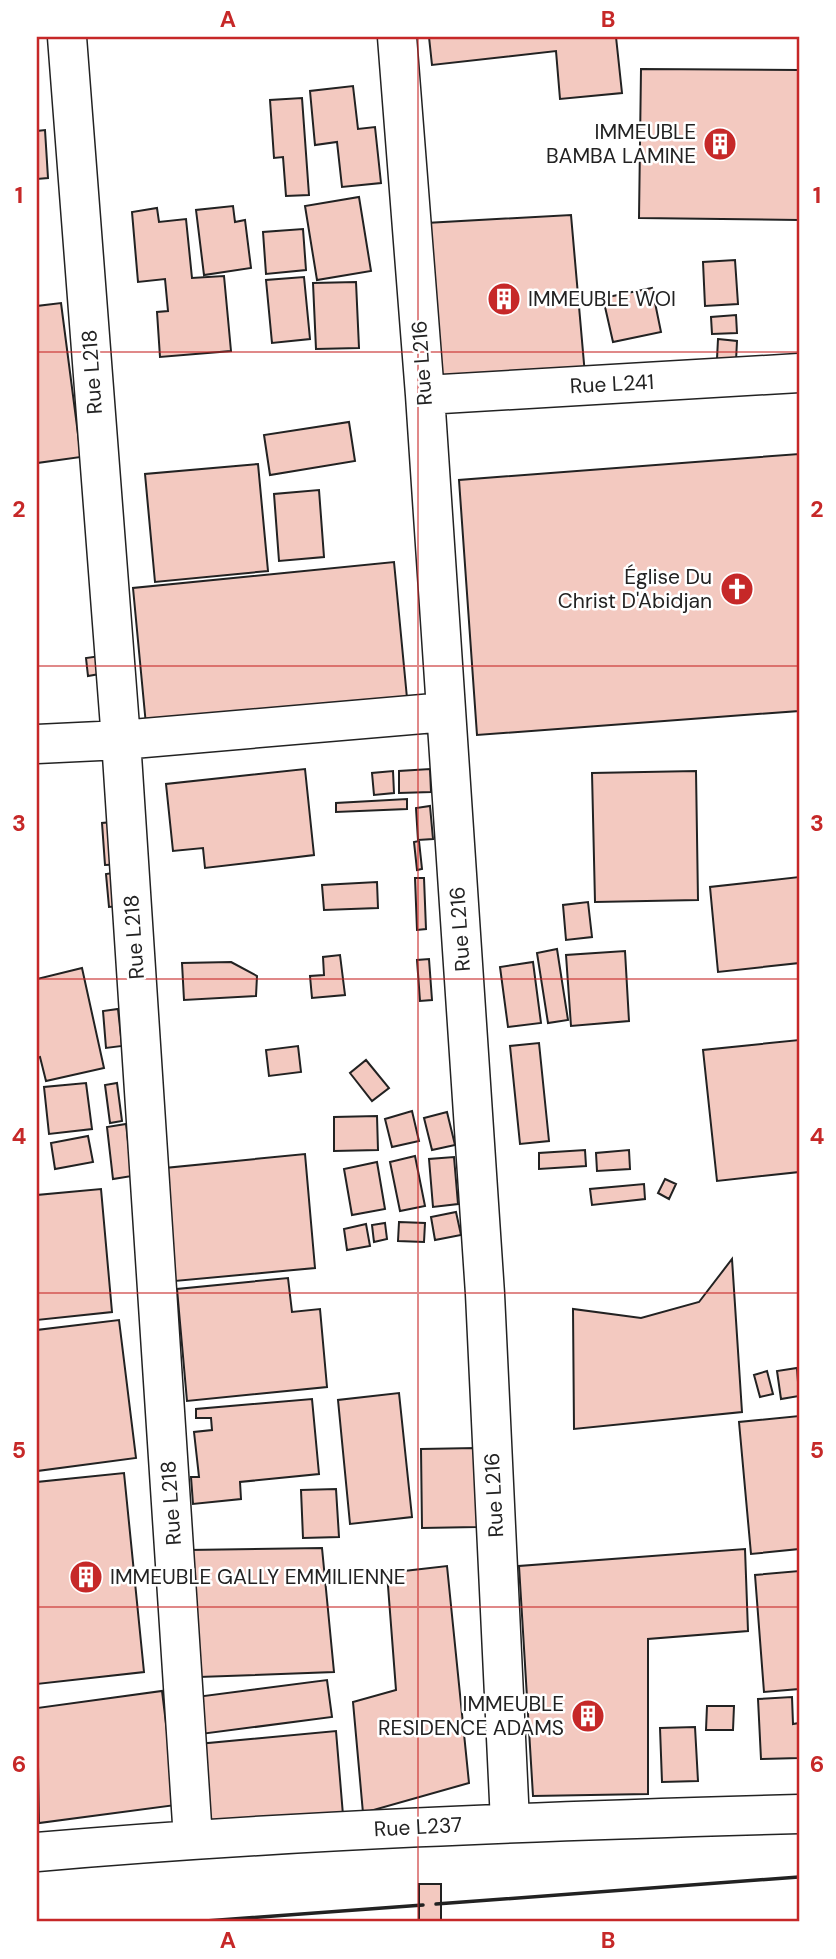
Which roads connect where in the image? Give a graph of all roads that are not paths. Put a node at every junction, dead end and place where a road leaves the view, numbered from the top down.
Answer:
1 (67, 37) edge
2 (397, 37) edge
3 (799, 373) edge
4 (425, 395) junction
5 (446, 712) junction
6 (121, 740) junction
7 (37, 744) edge
8 (799, 1814) edge
9 (510, 1822) junction
10 (193, 1839) junction
11 (37, 1852) edge

1 - 6 street, Rue L218
2 - 4 street, Rue L216
3 - 4 street, Rue L241
4 - 5 street, Rue L216
5 - 6 street
5 - 9 street, Rue L216
6 - 7 street
6 - 10 street, Rue L218
8 - 9 street, Rue L237
9 - 10 street, Rue L237
10 - 11 street, Rue L237

